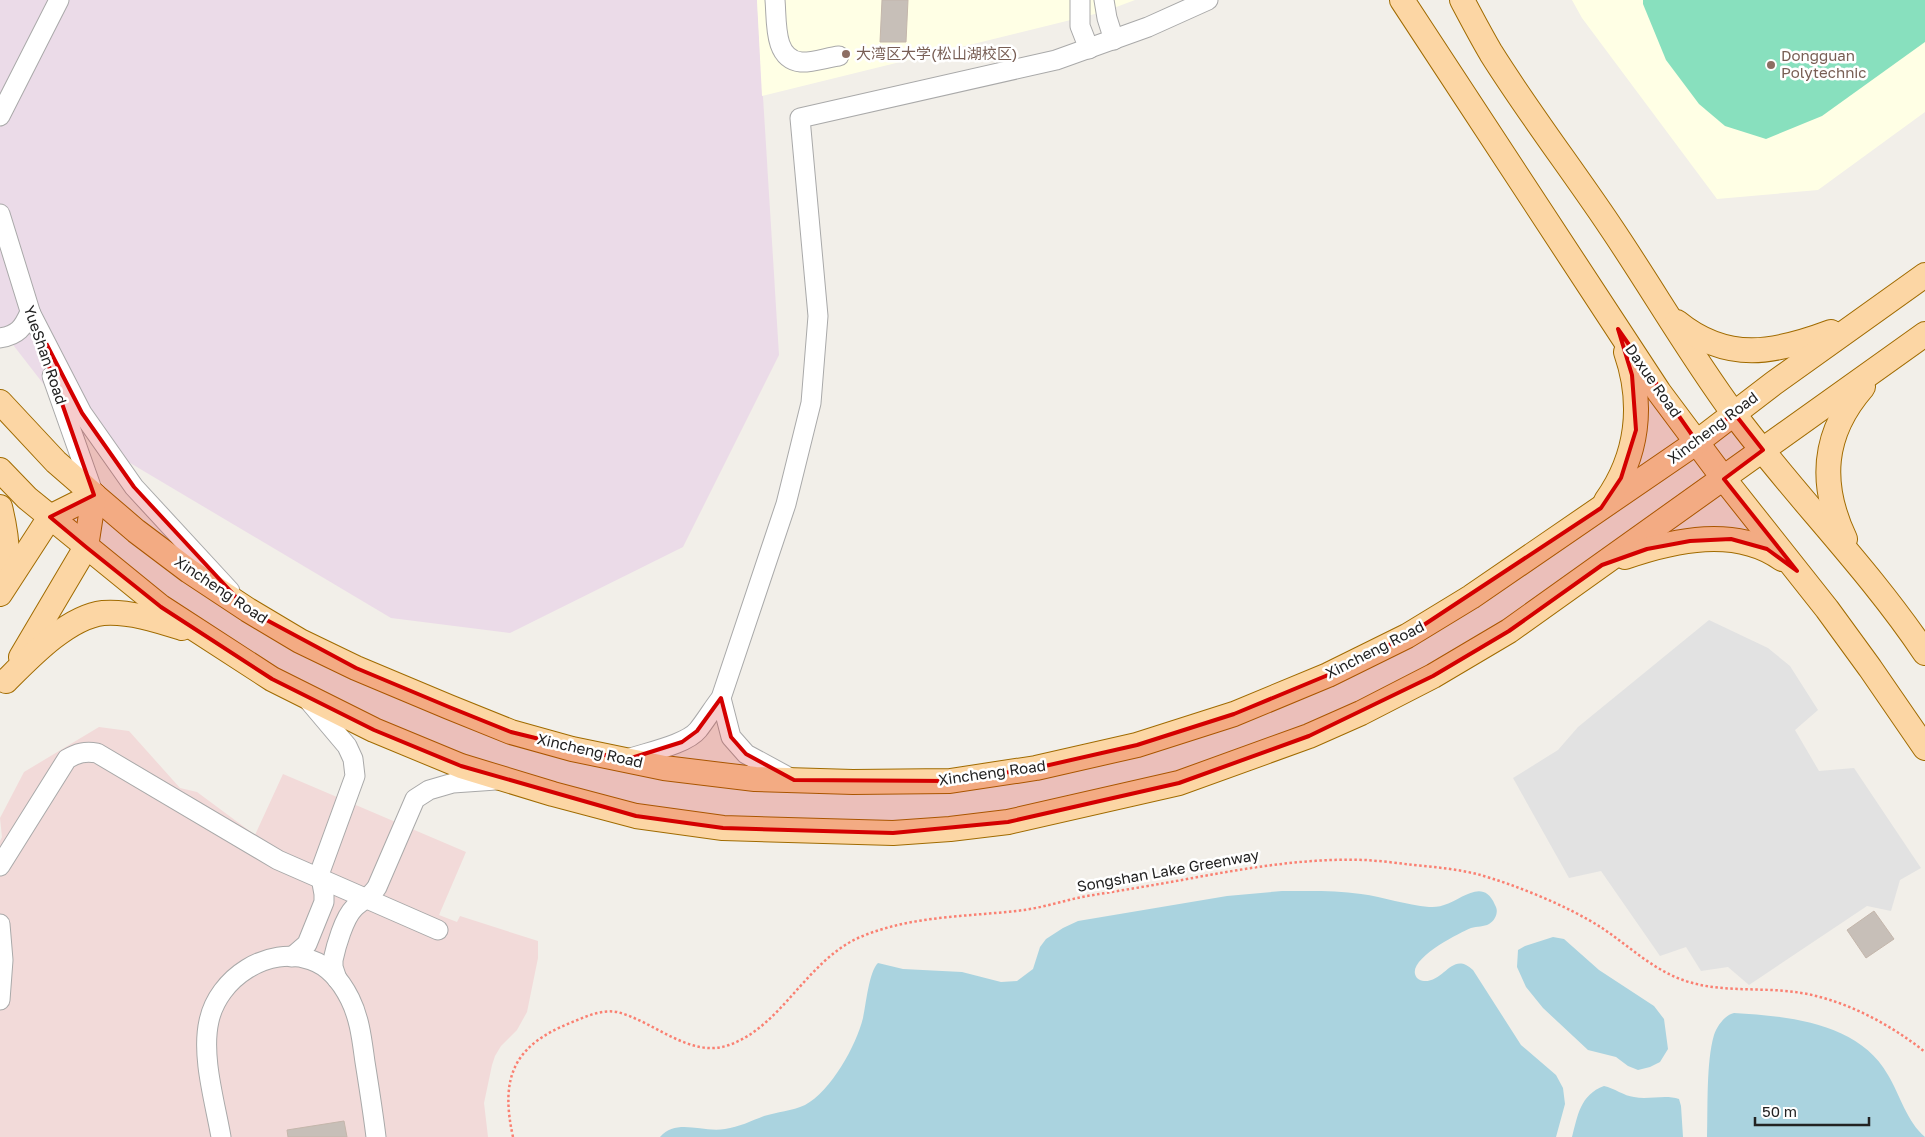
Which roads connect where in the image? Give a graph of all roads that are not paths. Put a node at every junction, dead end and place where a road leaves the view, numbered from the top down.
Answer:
1 (59, 0) edge
2 (775, 0) edge
3 (1080, 0) edge
4 (1104, 0) edge
5 (1208, 0) edge
6 (1402, 0) edge
7 (1462, 0) edge
8 (1114, 40) junction
9 (1089, 49) junction
10 (839, 56) dead end
11 (0, 116) edge
12 (0, 214) edge
13 (1925, 275) edge
14 (30, 312) junction
15 (1873, 312) junction
16 (1666, 313) junction
17 (1618, 329) junction
18 (1925, 334) edge
19 (0, 338) edge
20 (1889, 360) junction
21 (0, 402) edge
22 (1734, 413) junction
23 (1697, 442) junction
24 (1763, 450) junction
25 (0, 470) edge
26 (1724, 478) junction
27 (94, 495) junction
28 (0, 507) edge
29 (1601, 508) junction
30 (50, 517) junction
31 (86, 547) junction
32 (1602, 565) junction
33 (1862, 568) junction
34 (1797, 571) junction
35 (0, 594) edge
36 (248, 610) junction
37 (212, 640) junction
38 (1925, 653) edge
39 (3, 686) edge
40 (302, 694) junction
41 (721, 698) junction
42 (1925, 748) edge
43 (624, 760) junction
44 (506, 780) junction
45 (794, 780) junction
46 (0, 866) edge
47 (320, 880) junction
48 (368, 898) junction
49 (0, 924) edge
50 (438, 930) dead end
51 (292, 957) junction
52 (337, 979) junction
53 (0, 1000) edge
54 (221, 1137) edge
55 (376, 1137) edge

1 - 11 street
2 - 10 street
3 - 9 street
4 - 8 street
5 - 8 street
6 - 17 main road, Daxue Road
7 - 16 main road
8 - 9 street
9 - 41 street
12 - 14 street, YueShan Road
13 - 15 main road, Xincheng Road
14 - 19 street
14 - 27 street, YueShan Road
14 - 36 street
15 - 16 main road
15 - 22 main road, Xincheng Road
16 - 22 main road
17 - 23 main road, Daxue Road
17 - 29 main road
18 - 20 main road
20 - 24 main road
20 - 33 main road
21 - 27 main road, Xincheng Road
22 - 23 main road, Xincheng Road
22 - 24 main road
23 - 26 main road, Daxue Road
23 - 29 main road, Xincheng Road
24 - 26 main road
24 - 33 main road
25 - 30 main road
26 - 32 main road
26 - 34 main road, Daxue Road
27 - 30 main road
27 - 31 main road
27 - 36 main road, Xincheng Road
28 - 35 main road
29 - 45 main road, Xincheng Road
30 - 31 main road
30 - 35 main road
31 - 37 main road
31 - 39 main road
32 - 34 main road
32 - 44 main road
33 - 38 main road
34 - 42 main road, Daxue Road
36 - 43 main road, Xincheng Road
37 - 39 main road
37 - 40 main road
40 - 44 main road
40 - 47 street
41 - 43 street
41 - 45 street
43 - 45 main road, Xincheng Road
44 - 48 street
46 - 47 street
47 - 48 street
47 - 51 street
48 - 50 street
48 - 52 street
49 - 53 street
51 - 52 street
51 - 54 street
52 - 55 street

